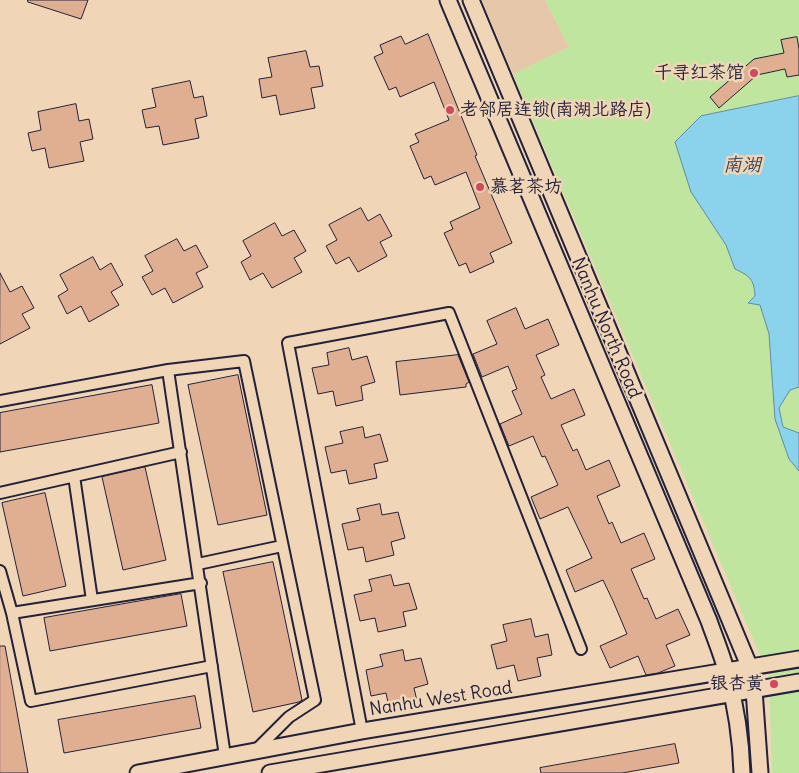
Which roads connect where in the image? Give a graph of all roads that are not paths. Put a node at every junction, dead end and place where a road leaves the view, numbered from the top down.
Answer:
1 (448, 0) edge
2 (470, 0) edge
3 (168, 370) junction
4 (0, 401) edge
5 (180, 452) junction
6 (74, 476) junction
7 (0, 493) edge
8 (282, 546) junction
9 (198, 564) junction
10 (0, 571) edge
11 (200, 583) junction
12 (92, 600) junction
13 (12, 613) junction
14 (581, 649) dead end
15 (799, 659) edge
16 (212, 666) junction
17 (750, 668) junction
18 (727, 671) junction
19 (799, 682) edge
20 (754, 690) junction
21 (732, 694) junction
22 (362, 731) junction
23 (256, 750) junction
24 (225, 756) junction
25 (138, 773) edge
26 (270, 773) edge
27 (742, 773) edge
28 (760, 773) edge

1 - 18 main road, Nanhu North Road
2 - 17 main road, Nanhu North Road
3 - 4 street
3 - 5 street
3 - 8 street
5 - 6 street
5 - 9 street
6 - 7 street
6 - 12 street
8 - 9 street
8 - 23 street
9 - 11 street
10 - 13 street
11 - 12 street
11 - 16 street
12 - 13 street
13 - 16 street
14 - 22 street
15 - 17 main road, Nanhu West Road
16 - 24 street
17 - 18 main road, Nanhu West Road
17 - 20 main road, Nanhu North Road
18 - 21 main road, Nanhu North Road
18 - 22 main road, Nanhu West Road
19 - 20 main road
20 - 21 main road
20 - 28 main road, Nanhu North Road
21 - 26 main road
21 - 27 main road, Nanhu North Road
22 - 23 main road, Nanhu West Road
23 - 24 main road, Nanhu West Road
24 - 25 main road, Nanhu West Road

